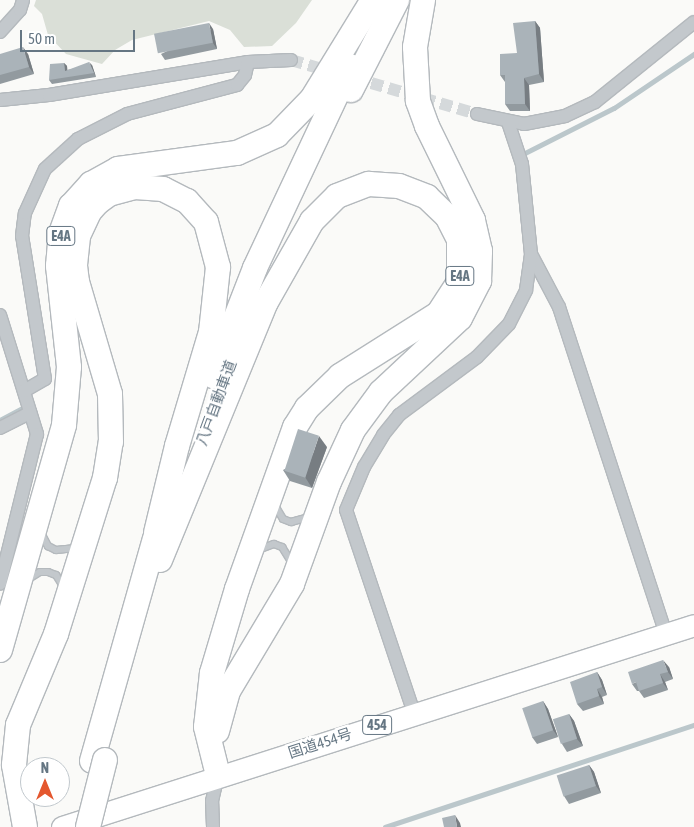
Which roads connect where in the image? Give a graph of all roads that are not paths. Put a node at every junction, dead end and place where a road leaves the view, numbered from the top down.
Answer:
1 (23, 0) edge
2 (373, 0) edge
3 (383, 0) edge
4 (397, 0) edge
5 (423, 0) edge
6 (694, 22) edge
7 (0, 32) edge
8 (291, 60) tunnel mouth
9 (248, 62) junction
10 (0, 100) edge
11 (477, 114) tunnel mouth
12 (508, 122) junction
13 (532, 254) junction
14 (1, 320) edge
15 (24, 390) junction
16 (30, 413) junction
17 (0, 428) edge
18 (274, 482) junction
19 (319, 508) junction
20 (39, 515) junction
21 (156, 533) junction
22 (88, 537) junction
23 (160, 560) junction
24 (246, 564) junction
25 (292, 584) junction
26 (7, 591) edge
27 (65, 607) junction
28 (694, 625) edge
29 (666, 634) junction
30 (0, 650) edge
31 (414, 713) junction
32 (99, 761) junction
33 (218, 775) junction
34 (0, 787) edge
35 (23, 827) edge
36 (62, 827) edge
37 (77, 827) edge
38 (88, 827) edge
39 (213, 827) edge

1 - 7 street
2 - 20 highway, E4A
3 - 21 highway, 八戸自動車道 / E4A
4 - 23 highway, 八戸自動車道 / E4A
5 - 19 highway, E4A
6 - 12 street
8 - 9 street
9 - 10 street
9 - 15 street
11 - 12 street
12 - 13 street
13 - 29 street
13 - 31 street
14 - 15 street
15 - 16 street
16 - 17 street
16 - 26 street
18 - 19 lane
18 - 23 highway, E4A
18 - 24 highway, E4A
19 - 25 highway, E4A
20 - 22 lane
20 - 26 highway, E4A
21 - 22 highway, E4A
21 - 32 highway, 八戸自動車道 / E4A
22 - 27 highway, E4A
23 - 32 highway, 八戸自動車道 / E4A
24 - 25 lane
24 - 33 highway, E4A
25 - 33 highway, E4A
26 - 27 lane
26 - 30 highway, E4A
27 - 35 highway, E4A
28 - 29 highway, 国道454号 / 454
29 - 31 highway, 国道454号 / 454
31 - 33 highway, 国道454号 / 454
32 - 37 highway, 八戸自動車道 / E4A
32 - 38 highway, 八戸自動車道 / E4A, bridge
33 - 36 highway, 国道454号 / 454
33 - 39 street
34 - 35 highway, E4A

